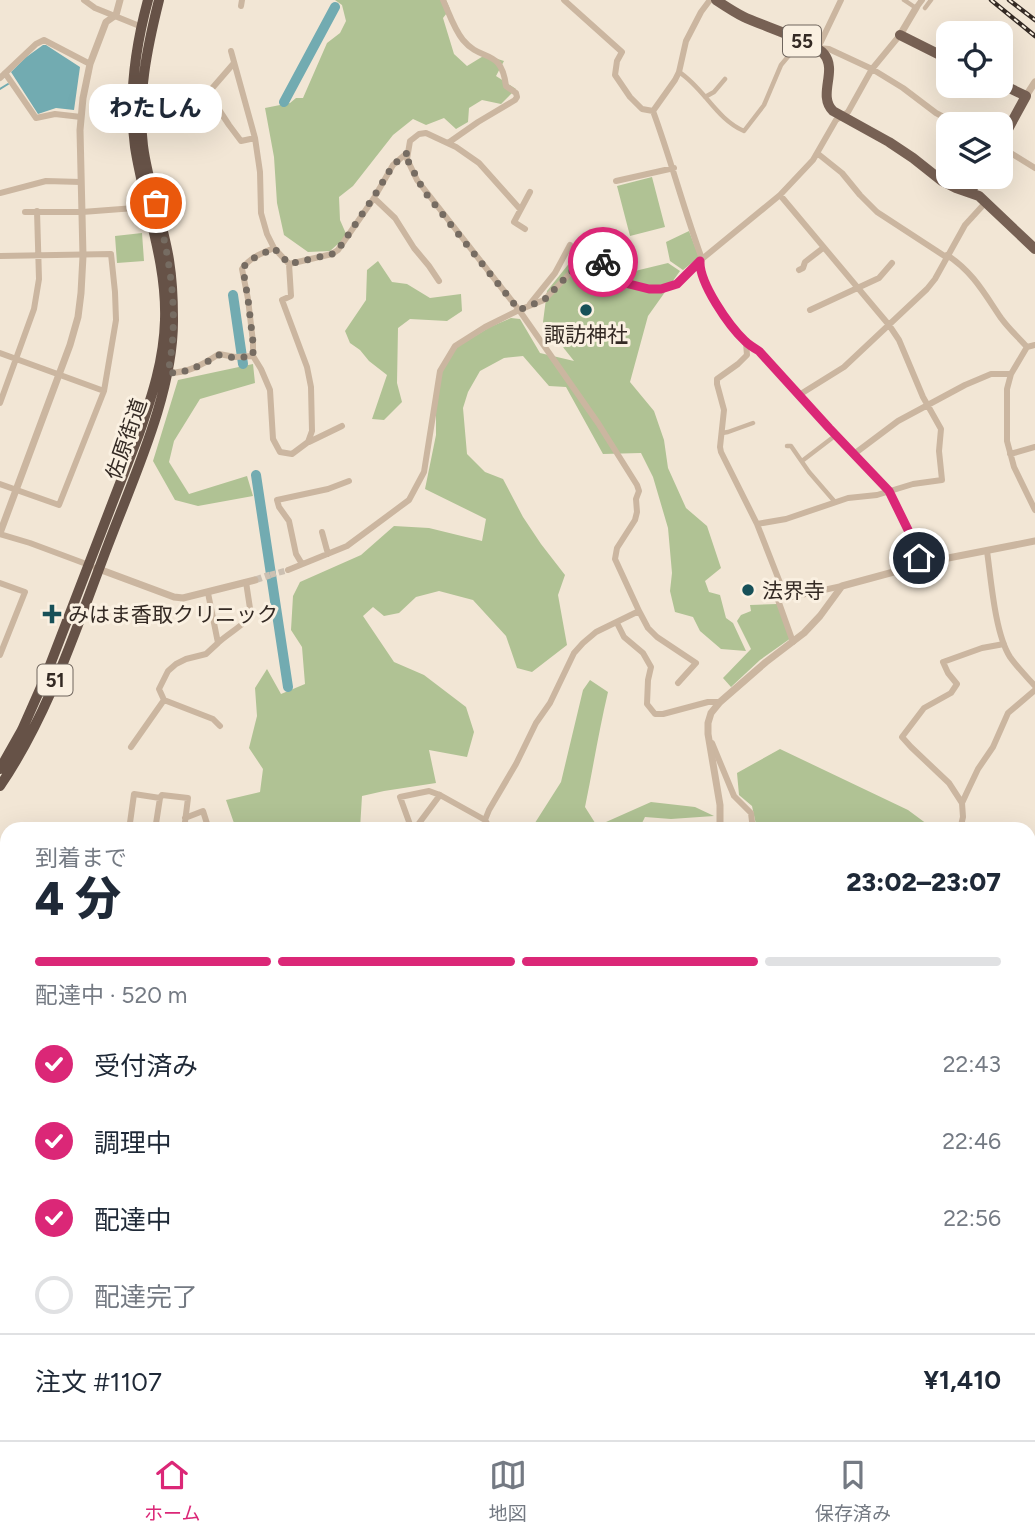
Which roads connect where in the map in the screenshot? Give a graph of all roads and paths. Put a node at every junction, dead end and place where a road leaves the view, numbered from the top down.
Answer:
1 (84, 0) edge
2 (120, 0) edge
3 (148, 0) edge
4 (159, 0) edge
5 (443, 0) edge
6 (564, 0) edge
7 (710, 0) edge
8 (716, 0) edge
9 (841, 0) edge
10 (904, 0) edge
11 (931, 0) edge
12 (731, 4) edge
13 (919, 4) edge
14 (116, 15) junction
15 (146, 28) junction
16 (900, 35) junction
17 (799, 40) junction
18 (818, 48) junction
19 (231, 51) dead end
20 (936, 53) edge
21 (234, 63) junction
22 (90, 64) junction
23 (872, 69) junction
24 (679, 72) junction
25 (3, 76) edge
26 (725, 79) dead end
27 (1035, 82) edge
28 (1013, 89) edge
29 (1026, 96) junction
30 (705, 97) junction
31 (653, 111) junction
32 (936, 113) edge
33 (81, 117) junction
34 (841, 117) junction
35 (1013, 121) edge
36 (255, 138) junction
37 (448, 144) junction
38 (408, 152) junction
39 (1013, 152) edge
40 (817, 153) junction
41 (1035, 167) edge
42 (674, 168) junction
43 (616, 181) dead end
44 (82, 182) junction
45 (972, 189) edge
46 (530, 192) dead end
47 (0, 193) edge
48 (970, 193) junction
49 (780, 195) junction
50 (373, 198) junction
51 (986, 202) junction
52 (148, 207) junction
53 (520, 209) junction
54 (37, 211) junction
55 (25, 212) dead end
56 (82, 212) junction
57 (525, 229) dead end
58 (570, 245) dead end
59 (274, 248) junction
60 (824, 248) junction
61 (1035, 249) edge
62 (0, 256) edge
63 (39, 256) junction
64 (83, 256) junction
65 (946, 256) junction
66 (701, 260) junction
67 (892, 263) dead end
68 (289, 264) junction
69 (799, 270) dead end
70 (439, 281) dead end
71 (858, 287) junction
72 (528, 306) junction
73 (519, 310) junction
74 (810, 310) dead end
75 (889, 325) junction
76 (746, 342) junction
77 (1031, 346) edge
78 (0, 353) edge
79 (251, 357) junction
80 (16, 359) junction
81 (168, 373) junction
82 (59, 374) junction
83 (1011, 374) junction
84 (104, 391) junction
85 (799, 395) junction
86 (0, 404) edge
87 (928, 406) junction
88 (753, 423) dead end
89 (341, 426) dead end
90 (722, 433) junction
91 (836, 436) junction
92 (308, 442) junction
93 (787, 446) dead end
94 (1035, 447) edge
95 (854, 454) junction
96 (1010, 454) junction
97 (803, 461) junction
98 (349, 481) dead end
99 (0, 484) edge
100 (16, 490) junction
101 (889, 491) junction
102 (835, 502) junction
103 (1035, 510) edge
104 (757, 524) junction
105 (322, 532) dead end
106 (0, 533) edge
107 (1035, 541) edge
108 (987, 551) junction
109 (328, 554) junction
110 (302, 564) junction
111 (922, 564) junction
112 (94, 567) junction
113 (288, 570) tunnel mouth
114 (255, 580) tunnel mouth
115 (246, 582) junction
116 (0, 583) edge
117 (842, 586) junction
118 (208, 593) junction
119 (786, 598) junction
120 (639, 611) junction
121 (617, 623) junction
122 (793, 642) junction
123 (218, 643) junction
124 (1004, 644) junction
125 (0, 655) edge
126 (678, 683) dead end
127 (1035, 688) edge
128 (164, 700) junction
129 (720, 702) junction
130 (220, 726) dead end
131 (708, 734) junction
132 (131, 747) dead end
133 (0, 769) edge
134 (0, 786) edge
135 (440, 795) junction
136 (160, 798) junction
137 (962, 803) junction
138 (185, 818) junction
139 (485, 820) joint
140 (129, 822) edge
141 (156, 822) edge
142 (185, 822) edge
143 (206, 822) edge
144 (410, 822) edge
145 (419, 822) edge
146 (720, 822) edge
147 (752, 822) edge
148 (962, 822) edge

1 - 14 street
2 - 14 street
3 - 15 highway, 佐原街道 / 51
4 - 15 highway, 佐原街道 / 51
5 - 37 street
6 - 31 street
7 - 24 street
8 - 12 main road, 55
9 - 18 street
10 - 13 street
11 - 13 street
12 - 17 main road, 55
13 - 16 street
14 - 15 street
14 - 22 street
15 - 52 highway, 佐原街道 / 51
15 - 81 highway, 佐原街道 / 51
16 - 20 main road
16 - 23 street
17 - 18 main road, 55
17 - 30 street
18 - 23 street
18 - 34 main road, 55
19 - 21 street
21 - 36 street
21 - 36 street
22 - 25 street
22 - 33 street
23 - 32 street
23 - 34 street
24 - 30 street
24 - 31 street
25 - 33 street
26 - 30 street
27 - 29 street
28 - 29 main road
29 - 35 main road
31 - 42 street
33 - 44 street
34 - 40 street
34 - 48 main road
36 - 59 street
37 - 38 street
37 - 53 street
38 - 50 street
38 - 73 street
39 - 41 street
40 - 49 street
40 - 65 street
42 - 43 street
42 - 66 street
44 - 47 street
44 - 56 street
45 - 48 main road
46 - 53 street
48 - 51 main road
49 - 60 street
49 - 66 street
50 - 68 street
50 - 70 street
51 - 61 main road
51 - 65 street
52 - 56 street
52 - 112 highway, 佐原街道 / 51
53 - 57 street
54 - 55 street
54 - 56 street
54 - 63 street
56 - 64 street
58 - 72 street
59 - 68 street
59 - 79 street
60 - 69 street
60 - 71 street
62 - 63 street
63 - 64 street
63 - 80 street
64 - 82 street
64 - 84 street
65 - 75 street
65 - 77 street
66 - 72 street
66 - 76 street
67 - 71 street
68 - 92 street
71 - 74 street
71 - 75 street
72 - 73 street
73 - 109 street
73 - 120 street
75 - 85 street
75 - 87 street
76 - 85 street
76 - 90 street
77 - 83 street
78 - 80 street
79 - 81 street
79 - 92 street
80 - 82 street
80 - 86 street
81 - 112 highway, 佐原街道 / 51
82 - 84 street
82 - 100 street
83 - 87 street
83 - 96 street
84 - 100 street
85 - 91 street
87 - 95 street
87 - 101 street
88 - 90 street
89 - 92 street
90 - 104 street
91 - 95 street
91 - 97 street
93 - 97 street
94 - 96 street
95 - 101 street
96 - 103 street
97 - 102 street
98 - 110 street
99 - 100 street
100 - 106 street
101 - 102 street
101 - 111 street
102 - 104 street
104 - 119 street
105 - 109 street
106 - 112 street
107 - 108 street
108 - 111 street
108 - 124 street
109 - 110 street
110 - 113 street
111 - 117 street
112 - 118 street
112 - 133 highway, 佐原街道 / 51
112 - 134 highway, 佐原街道 / 51
114 - 115 street
115 - 118 street
115 - 123 street
116 - 125 street
117 - 119 street
117 - 122 street
118 - 123 street
119 - 122 street
120 - 121 street
120 - 126 street
121 - 129 street
121 - 139 street
122 - 129 street
123 - 128 street
124 - 127 street
124 - 137 street
127 - 137 street
128 - 130 street
128 - 132 street
129 - 131 street
131 - 146 street
131 - 147 street
135 - 139 street
135 - 144 street
135 - 145 street
136 - 138 street
136 - 140 street
136 - 141 street
137 - 148 street
138 - 142 street
138 - 143 street

